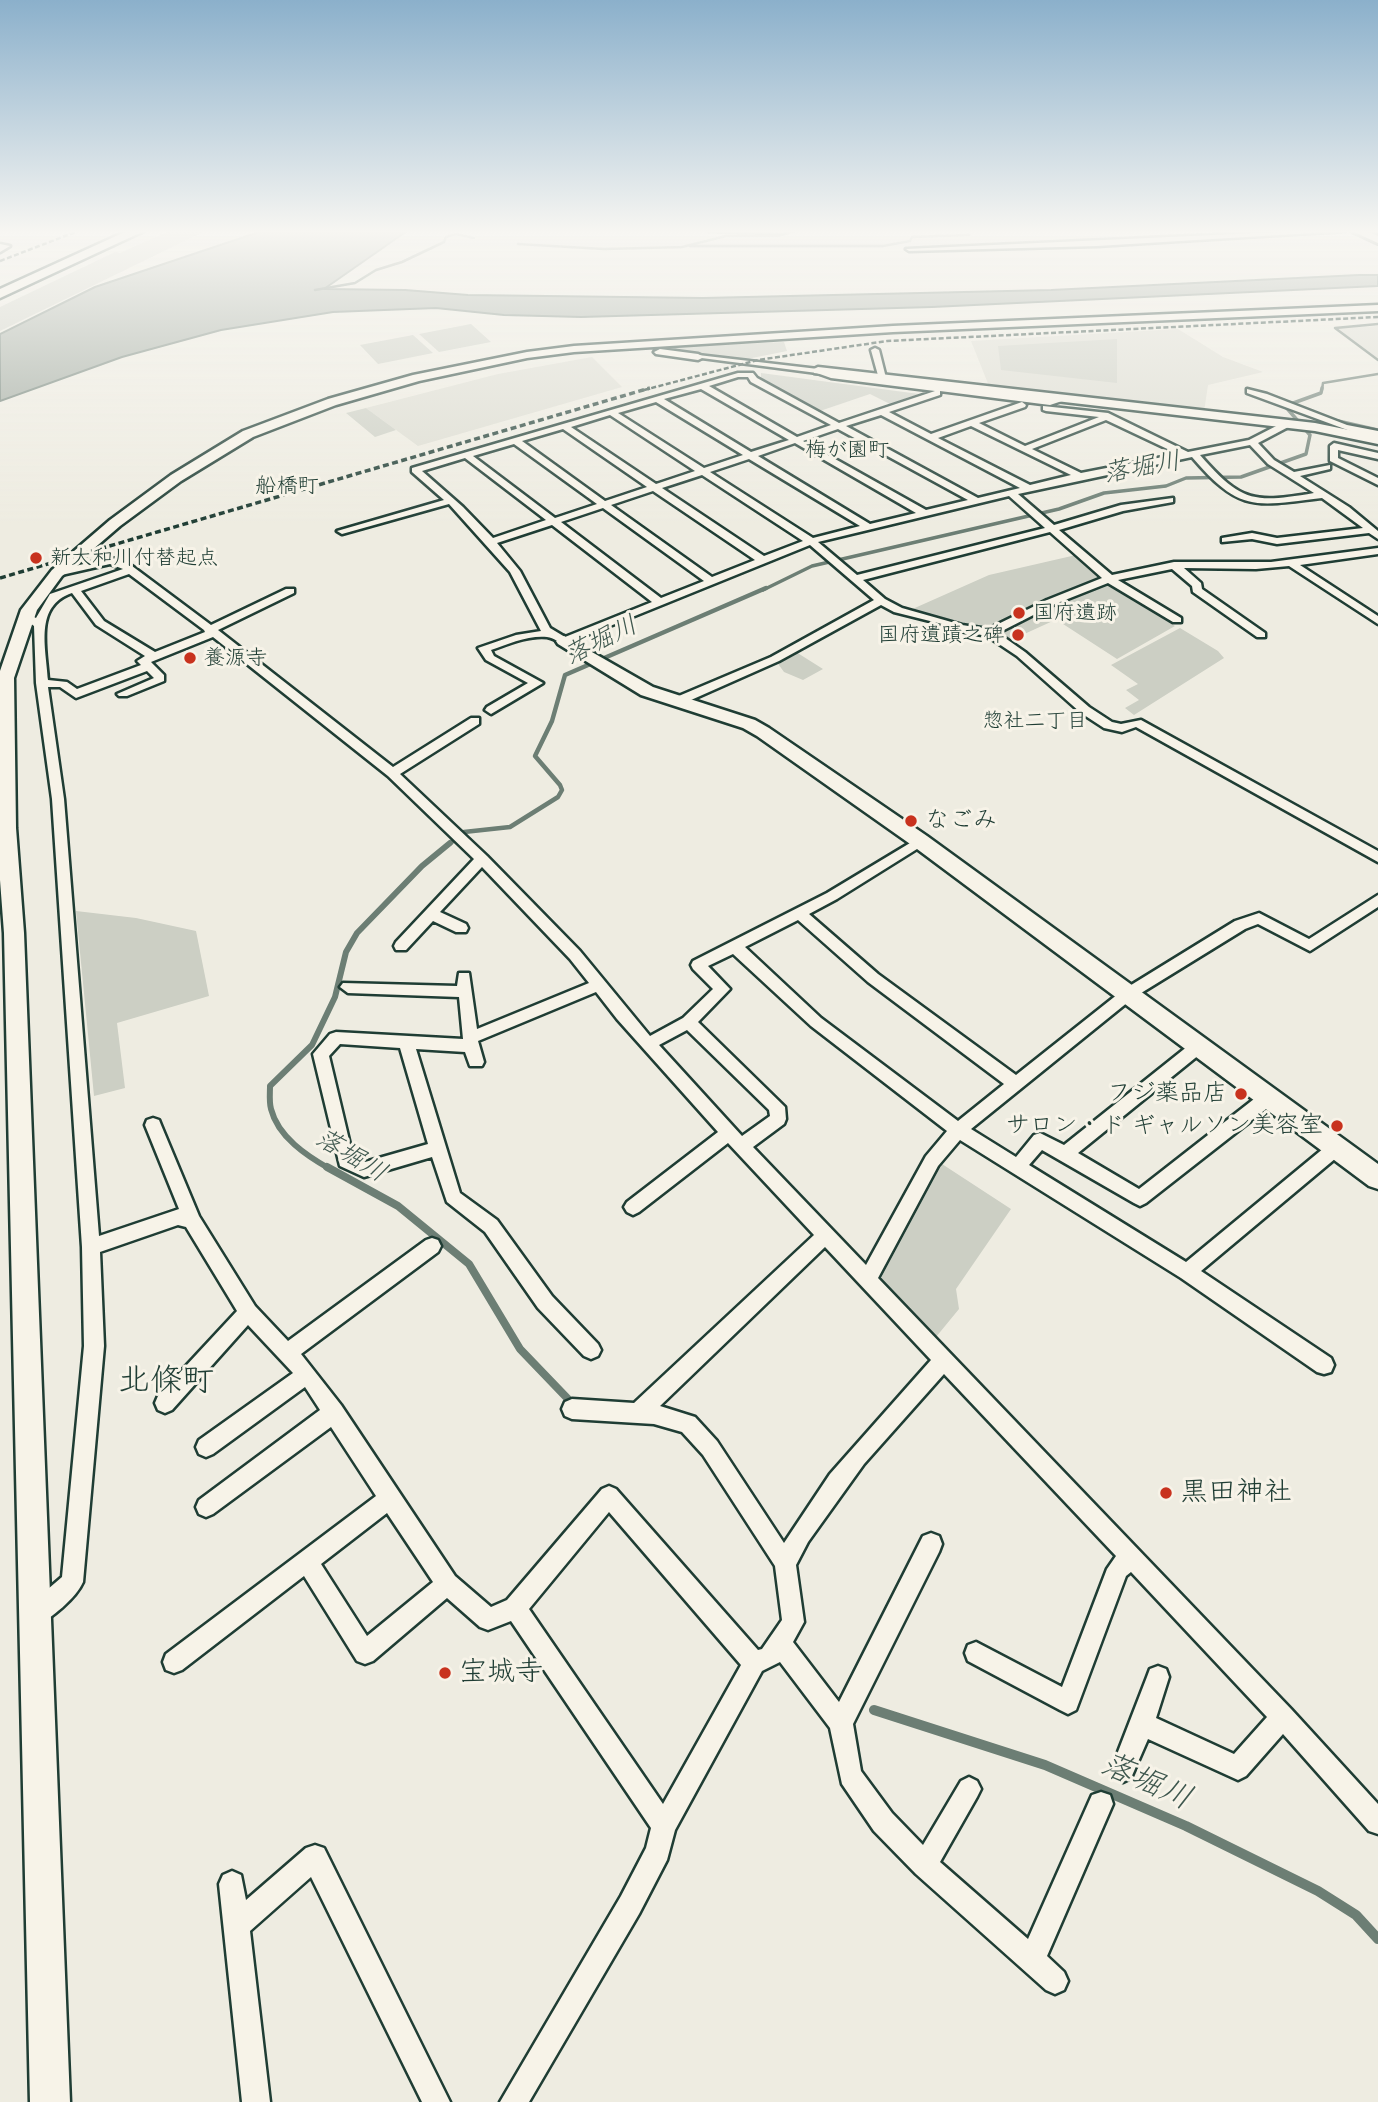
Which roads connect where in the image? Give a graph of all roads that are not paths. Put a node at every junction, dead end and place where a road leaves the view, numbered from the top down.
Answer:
1 (892, 329) edge
2 (664, 347) junction
3 (875, 350) dead end
4 (698, 357) joint
5 (818, 371) junction
6 (881, 379) junction
7 (702, 386) junction
8 (938, 391) junction
9 (1250, 391) dead end
10 (658, 399) junction
11 (1061, 400) junction
12 (1022, 405) junction
13 (882, 412) junction
14 (612, 413) junction
15 (1106, 418) junction
16 (972, 423) junction
17 (1289, 424) junction
18 (840, 426) junction
19 (565, 427) junction
20 (1357, 433) junction
21 (1378, 434) edge
22 (931, 437) junction
23 (1378, 440) edge
24 (796, 441) junction
25 (517, 442) junction
26 (1252, 442) junction
27 (1025, 449) junction
28 (1191, 454) junction
29 (750, 455) junction
30 (468, 456) junction
31 (1378, 456) edge
32 (1327, 467) dead end
33 (703, 471) junction
34 (1293, 475) junction
35 (1080, 476) junction
36 (1378, 482) edge
37 (655, 487) junction
38 (1030, 489) junction
39 (1012, 494) junction
40 (1324, 495) junction
41 (1170, 500) dead end
42 (451, 501) junction
43 (978, 502) junction
44 (604, 504) junction
45 (925, 514) junction
46 (554, 521) junction
47 (868, 527) junction
48 (1373, 527) edge
49 (1051, 529) junction
50 (342, 531) dead end
51 (1226, 540) dead end
52 (811, 541) junction
53 (491, 542) junction
54 (1378, 551) edge
55 (761, 559) junction
56 (1292, 564) junction
57 (1174, 565) junction
58 (131, 570) junction
59 (57, 573) junction
60 (853, 579) junction
61 (711, 580) junction
62 (1111, 580) junction
63 (74, 590) junction
64 (290, 591) dead end
65 (881, 601) junction
66 (659, 602) junction
67 (1177, 620) dead end
68 (32, 621) junction
69 (1378, 621) edge
70 (211, 631) junction
71 (990, 633) junction
72 (1261, 635) dead end
73 (558, 637) junction
74 (152, 662) junction
75 (42, 683) junction
76 (123, 694) dead end
77 (678, 701) junction
78 (491, 710) dead end
79 (475, 721) dead end
80 (392, 773) junction
81 (920, 841) junction
82 (1378, 857) edge
83 (482, 859) junction
84 (1378, 900) edge
85 (431, 914) junction
86 (800, 914) junction
87 (461, 928) dead end
88 (401, 946) dead end
89 (734, 947) junction
90 (599, 985) junction
91 (348, 987) dead end
92 (1128, 994) junction
93 (688, 1022) junction
94 (406, 1043) junction
95 (648, 1044) junction
96 (1199, 1046) junction
97 (472, 1049) junction
98 (1016, 1084) junction
99 (1269, 1097) junction
100 (153, 1125) dead end
101 (958, 1130) junction
102 (735, 1139) junction
103 (1336, 1147) junction
104 (438, 1148) junction
105 (1065, 1154) junction
106 (1017, 1168) junction
107 (1378, 1178) edge
108 (633, 1207) dead end
109 (192, 1220) junction
110 (825, 1236) junction
111 (432, 1245) dead end
112 (91, 1247) junction
113 (1187, 1272) junction
114 (867, 1280) junction
115 (248, 1312) junction
116 (591, 1350) dead end
117 (287, 1353) junction
118 (943, 1361) junction
119 (1324, 1365) dead end
120 (307, 1374) junction
121 (165, 1402) dead end
122 (572, 1409) dead end
123 (334, 1412) junction
124 (638, 1413) junction
125 (206, 1447) dead end
126 (390, 1498) junction
127 (206, 1507) dead end
128 (931, 1544) dead end
129 (1131, 1558) junction
130 (307, 1561) junction
131 (785, 1563) junction
132 (447, 1584) junction
133 (514, 1608) junction
134 (35, 1615) junction
135 (780, 1644) junction
136 (976, 1653) dead end
137 (174, 1662) dead end
138 (754, 1663) junction
139 (1158, 1676) dead end
140 (1283, 1717) junction
141 (841, 1723) junction
142 (1142, 1724) junction
143 (1123, 1770) dead end
144 (969, 1789) dead end
145 (1101, 1804) dead end
146 (1378, 1822) edge
147 (664, 1826) junction
148 (925, 1865) junction
149 (232, 1884) dead end
150 (236, 1926) junction
151 (1032, 1959) junction
152 (1055, 1981) dead end
153 (50, 2102) edge
154 (256, 2102) edge
155 (436, 2102) edge
156 (514, 2102) edge

1 - 2 street
2 - 4 street
2 - 59 street
3 - 6 street
4 - 5 street
5 - 6 street
5 - 8 street
6 - 11 street
7 - 10 street
7 - 18 street
7 - 24 street
8 - 11 street
8 - 12 street
8 - 13 street
9 - 20 street
10 - 14 street
10 - 29 street
11 - 17 street
12 - 15 street
12 - 16 street
13 - 18 street
13 - 22 street
14 - 19 street
14 - 33 street
15 - 27 street
15 - 28 street
16 - 22 street
16 - 27 street
17 - 20 street
17 - 26 street
18 - 24 street
18 - 43 street
19 - 25 street
19 - 37 street
20 - 21 street
20 - 23 street
22 - 38 street
24 - 29 street
24 - 45 street
25 - 30 street
25 - 44 street
26 - 28 street
26 - 34 street
27 - 35 street
28 - 35 street
28 - 40 street
29 - 33 street
29 - 47 street
30 - 42 street
30 - 46 street
31 - 36 street
32 - 34 street
33 - 37 street
33 - 52 street
34 - 40 street
35 - 38 street
37 - 44 street
37 - 55 street
38 - 39 street
39 - 43 street
39 - 49 street
40 - 48 street
41 - 49 street
42 - 50 street
42 - 53 street
43 - 45 street
44 - 46 street
44 - 61 street
45 - 47 street
46 - 53 street
46 - 66 street
47 - 52 street
48 - 51 street
49 - 60 street
49 - 62 street
52 - 55 street
52 - 60 street
53 - 73 street
54 - 56 street
55 - 61 street
56 - 57 street
56 - 69 street
57 - 62 street
57 - 72 street
58 - 59 street
58 - 63 street
58 - 70 street
59 - 68 street
60 - 65 street
61 - 66 street
62 - 67 street
62 - 71 street
63 - 68 street
63 - 74 street
64 - 70 street
65 - 71 street
65 - 77 street
66 - 73 street
68 - 75 street
68 - 134 street
70 - 74 street
70 - 80 street
71 - 82 street
73 - 77 street
73 - 78 street
74 - 75 street
74 - 76 street
75 - 112 street
77 - 81 street
79 - 80 street
80 - 83 street
81 - 86 street
81 - 92 street
83 - 85 street
83 - 90 street
84 - 92 street
85 - 87 street
85 - 88 street
86 - 89 street
86 - 98 street
89 - 93 street
89 - 101 street
90 - 95 street
90 - 97 street
91 - 97 street
92 - 96 street
92 - 98 street
93 - 95 street
93 - 102 street
94 - 97 street
94 - 104 street
94 - 104 street
95 - 102 street
96 - 99 street
96 - 105 street
98 - 101 street
99 - 103 street
99 - 105 street
100 - 109 street
101 - 106 street
101 - 114 street
102 - 108 street
102 - 110 street
103 - 107 street
103 - 113 street
104 - 116 street
105 - 106 street
106 - 113 street
109 - 112 street
109 - 115 street
110 - 114 street
110 - 124 street
111 - 117 street
112 - 134 street
113 - 119 street
114 - 118 street
115 - 117 street
115 - 121 street
117 - 120 street
118 - 129 street
118 - 131 street
120 - 123 street
120 - 125 street
122 - 124 street
123 - 126 street
123 - 127 street
124 - 131 street
126 - 130 street
126 - 132 street
128 - 141 street
129 - 136 street
129 - 140 street
130 - 132 street
130 - 137 street
131 - 135 street
132 - 133 street
133 - 138 street
133 - 147 street
134 - 153 street
135 - 138 street
135 - 141 street
138 - 147 street
139 - 142 street
140 - 142 street
140 - 146 street
141 - 148 street
142 - 143 street
144 - 148 street
145 - 151 street
147 - 156 street
148 - 151 street
149 - 150 street
150 - 154 street
150 - 155 street
151 - 152 street

